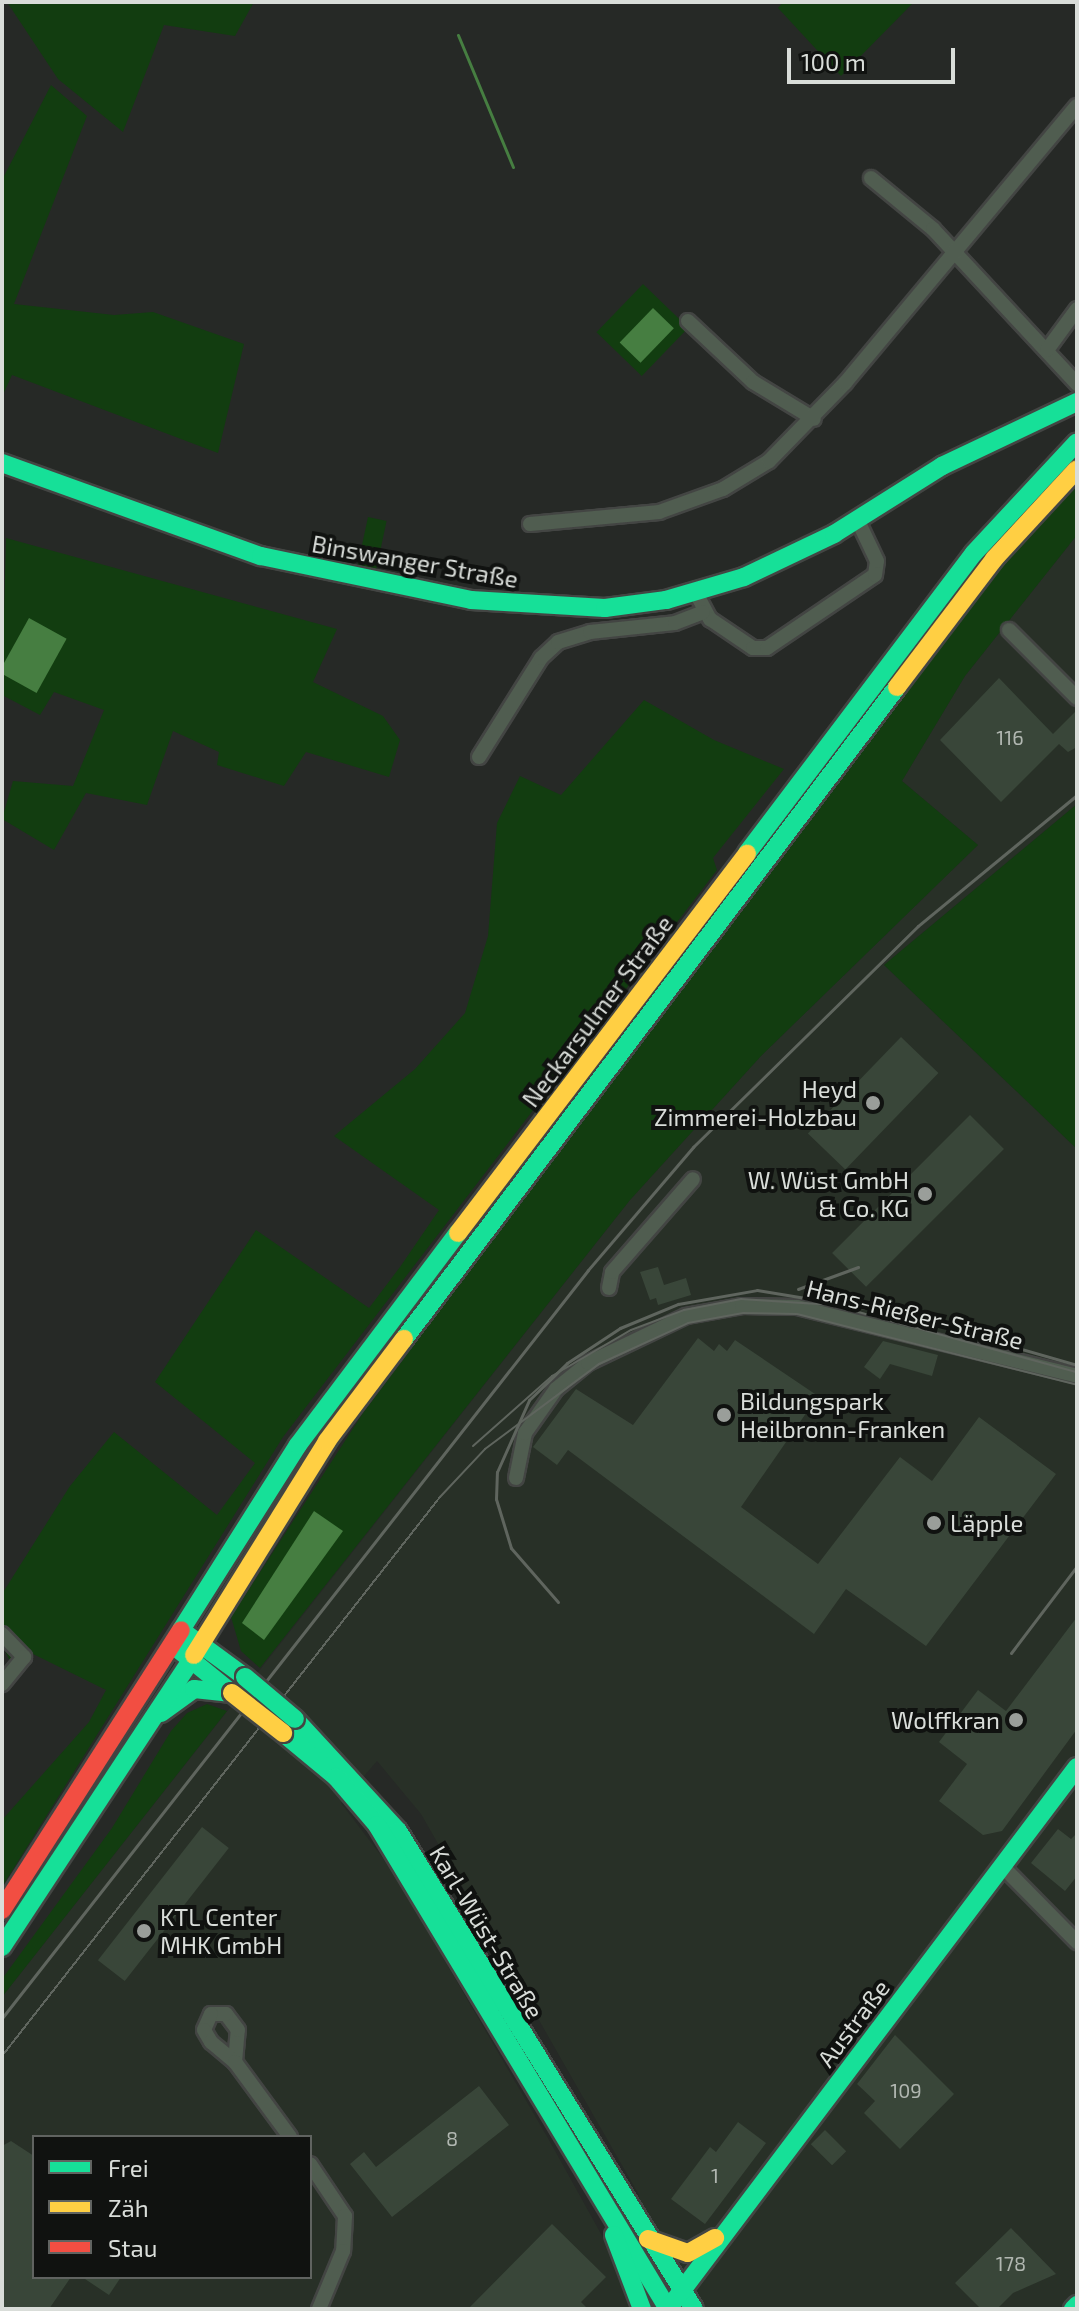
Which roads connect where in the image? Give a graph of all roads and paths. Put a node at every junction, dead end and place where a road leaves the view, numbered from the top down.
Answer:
1 (1077, 106) edge
2 (871, 178) dead end
3 (954, 251) junction
4 (1077, 309) edge
5 (688, 321) dead end
6 (1047, 350) junction
7 (1077, 384) edge
8 (1077, 402) edge
9 (814, 419) junction
10 (1077, 442) edge
11 (2, 463) edge
12 (1077, 469) edge
13 (858, 521) junction
14 (530, 524) dead end
15 (696, 593) junction
16 (703, 612) junction
17 (1009, 630) dead end
18 (1077, 698) edge
19 (479, 757) dead end
20 (693, 1179) dead end
21 (609, 1288) dead end
22 (1077, 1376) edge
23 (516, 1478) dead end
24 (2, 1634) edge
25 (177, 1638) junction
26 (196, 1652) junction
27 (2, 1684) edge
28 (232, 1693) junction
29 (158, 1716) junction
30 (289, 1726) junction
31 (1077, 1767) edge
32 (1002, 1866) junction
33 (2, 1910) edge
34 (1077, 1942) edge
35 (2, 1947) edge
36 (235, 2062) dead end
37 (289, 2135) edge
38 (312, 2167) edge
39 (589, 2182) junction
40 (721, 2235) junction
41 (646, 2238) junction
42 (681, 2290) junction
43 (319, 2309) edge
44 (642, 2309) edge
45 (668, 2309) edge
46 (694, 2309) edge

1 - 3 street
2 - 3 street
3 - 6 street
3 - 9 street
4 - 6 street
5 - 9 street
6 - 7 street
8 - 13 main road, Binswanger Straße
9 - 14 street
10 - 25 main road, Neckarsulmer Straße
11 - 15 main road, Binswanger Straße
12 - 26 main road, Neckarsulmer Straße
13 - 15 main road, Binswanger Straße
13 - 16 street
15 - 16 street
16 - 19 street
17 - 18 street
20 - 21 street
22 - 23 street, Hans-Rießer-Straße
24 - 27 street
25 - 26 main road, Karl-Wüst-Straße
25 - 33 main road, Neckarsulmer Straße
26 - 28 main road, Karl-Wüst-Straße
26 - 29 main road, Neckarsulmer Straße
26 - 30 main road, Karl-Wüst-Straße, bridge
28 - 29 main road
28 - 30 main road, Karl-Wüst-Straße, bridge
29 - 35 main road, Neckarsulmer Straße
30 - 39 main road, Karl-Wüst-Straße
30 - 41 main road, Karl-Wüst-Straße
31 - 32 main road, Austraße
32 - 34 street
32 - 40 main road, Austraße
36 - 37 street
38 - 43 street
39 - 44 main road
39 - 45 main road, Karl-Wüst-Straße
40 - 41 main road
40 - 42 main road, Austraße
41 - 42 main road, Karl-Wüst-Straße
42 - 45 main road, Austraße
42 - 46 main road, Karl-Wüst-Straße

